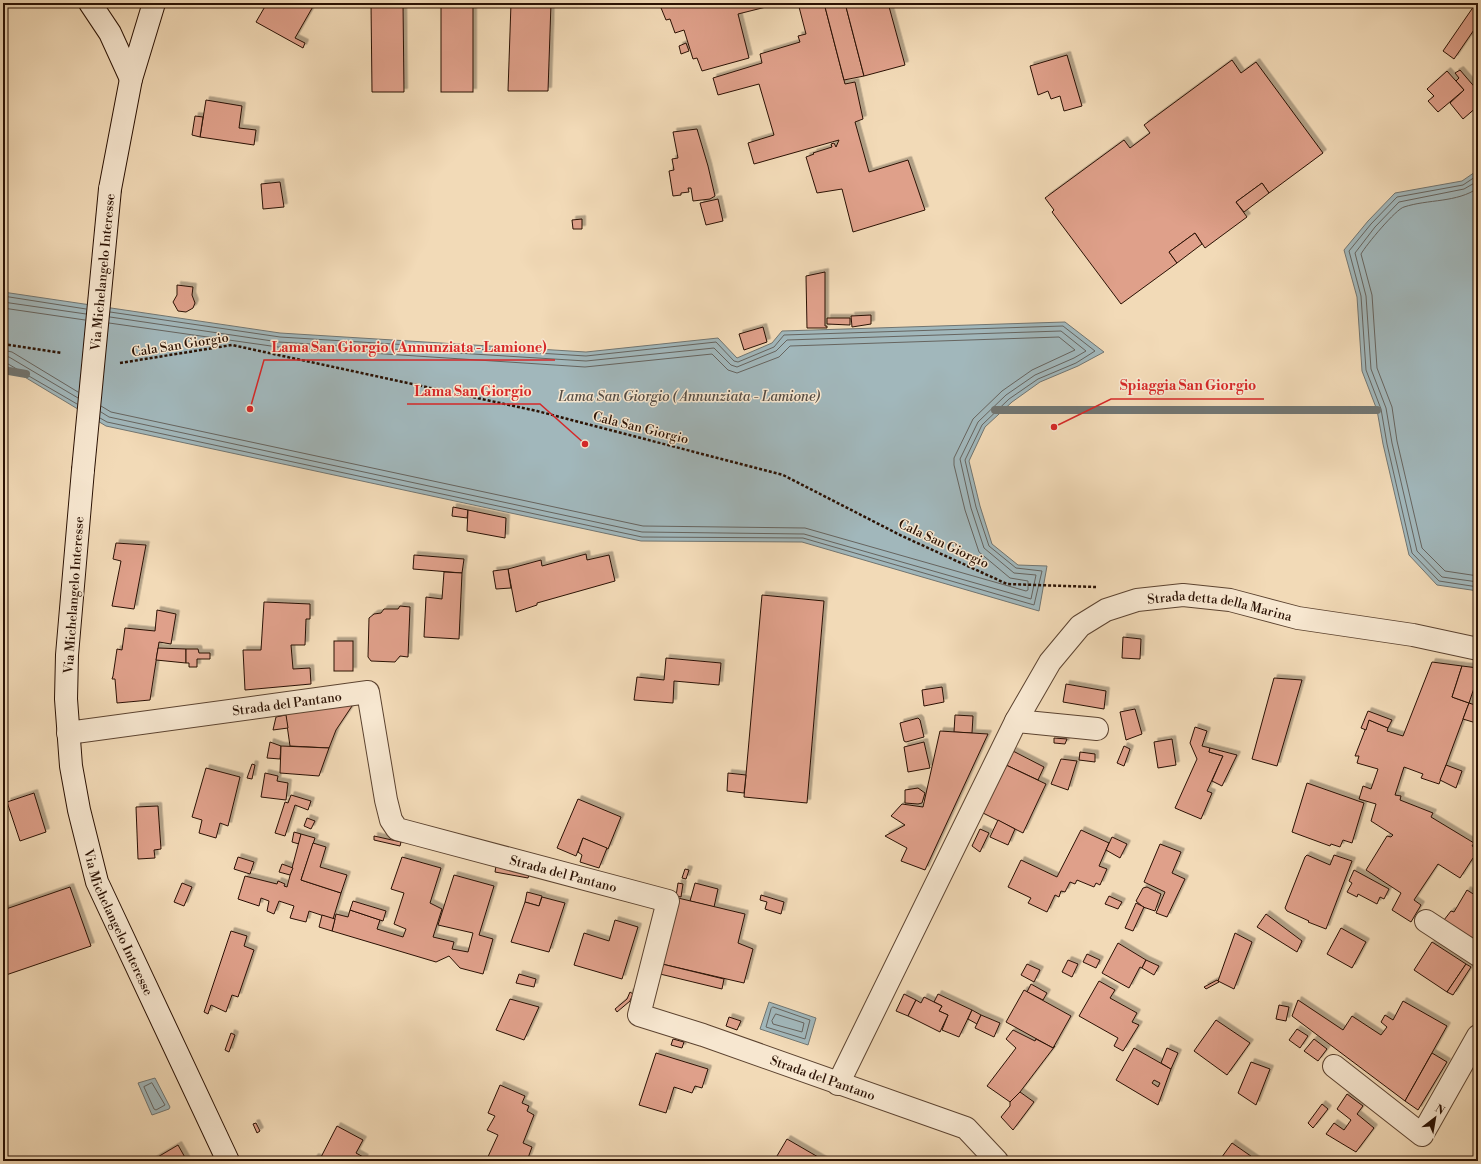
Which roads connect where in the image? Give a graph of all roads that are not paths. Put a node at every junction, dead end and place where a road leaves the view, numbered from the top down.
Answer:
1 (90, 3) edge
2 (154, 3) edge
3 (131, 79) junction
4 (1478, 649) edge
5 (1016, 721) junction
6 (1097, 728) dead end
7 (68, 733) junction
8 (1426, 921) dead end
9 (1478, 955) edge
10 (1478, 1036) edge
11 (1334, 1066) dead end
12 (838, 1084) junction
13 (228, 1161) edge
14 (997, 1161) edge

1 - 3 street
2 - 3 street, Via Michelangelo Interesse
3 - 7 street, Via Michelangelo Interesse, bridge
4 - 5 street, Strada detta della Marina
5 - 6 street
5 - 12 street, Strada detta della Marina
7 - 12 street, Strada del Pantano
7 - 13 street, Via Michelangelo Interesse
8 - 9 street
10 - 11 street
12 - 14 street, Strada del Pantano

